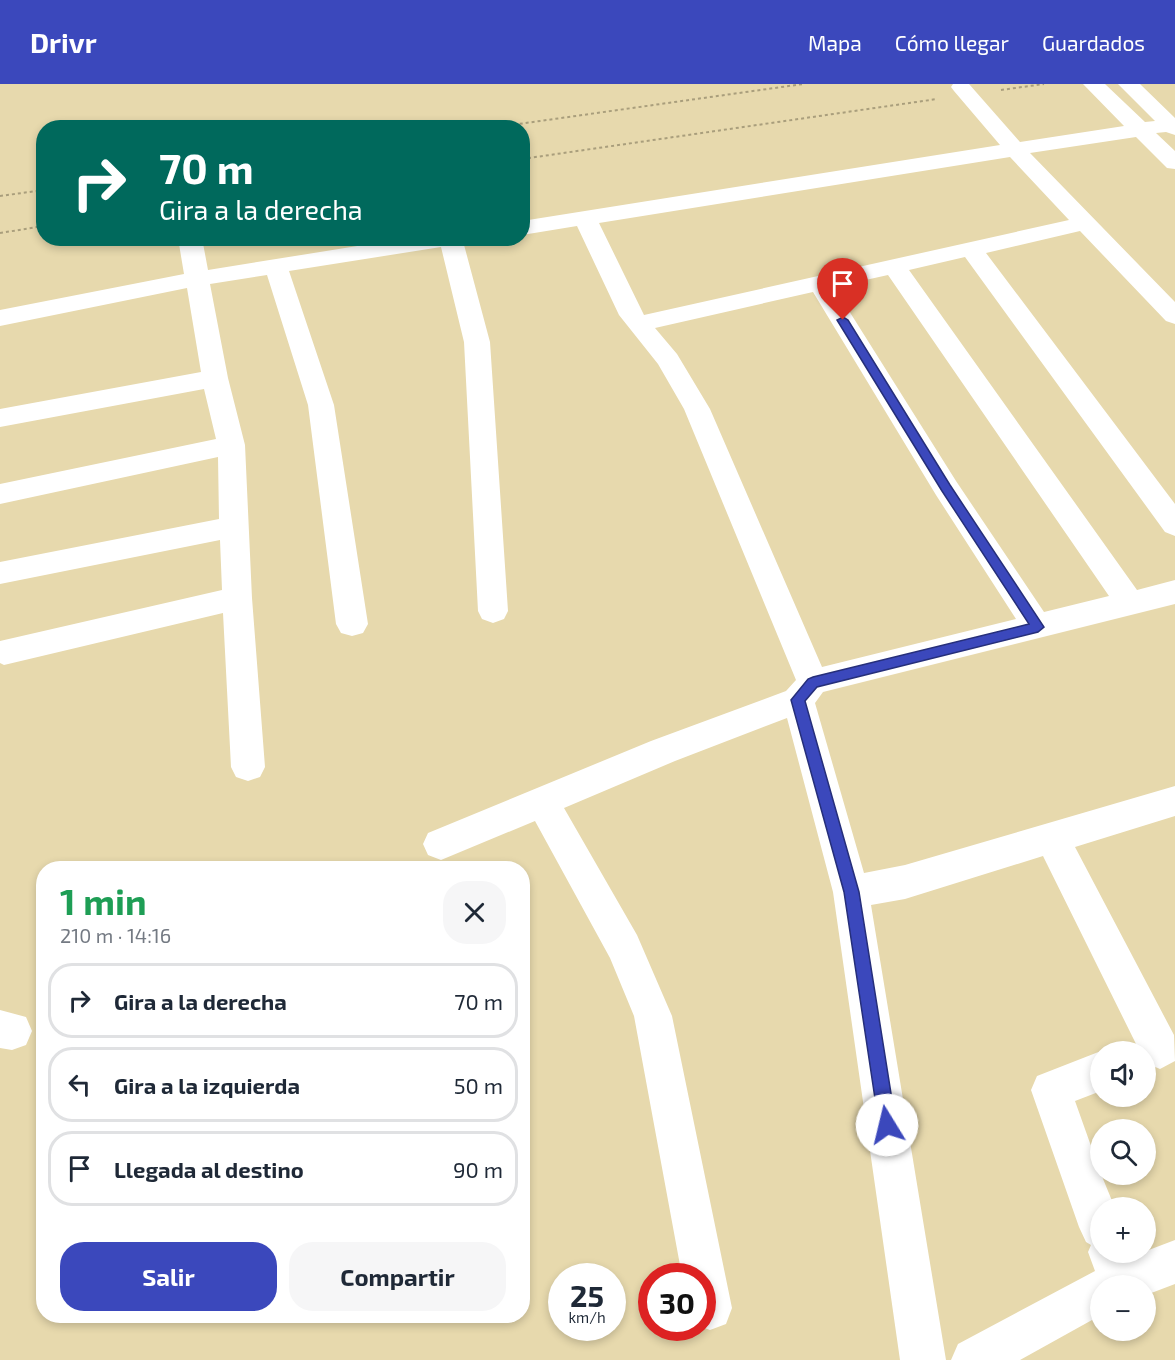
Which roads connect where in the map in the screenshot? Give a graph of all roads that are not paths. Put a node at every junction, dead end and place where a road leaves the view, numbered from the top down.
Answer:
1 (1093, 84) edge
2 (1128, 84) edge
3 (964, 91) road end
4 (1173, 126) edge
5 (1138, 129) junction
6 (1014, 149) junction
7 (1175, 163) edge
8 (585, 218) junction
9 (1085, 223) junction
10 (530, 227) edge
11 (192, 246) edge
12 (409, 246) edge
13 (455, 246) edge
14 (971, 249) junction
15 (894, 266) junction
16 (276, 267) junction
17 (198, 279) junction
18 (819, 283) junction
19 (1175, 316) edge
20 (0, 318) edge
21 (639, 324) junction
22 (214, 378) junction
23 (0, 418) edge
24 (231, 445) junction
25 (0, 494) edge
26 (1175, 525) edge
27 (234, 528) junction
28 (0, 573) edge
29 (1175, 592) edge
30 (237, 598) junction
31 (1131, 604) junction
32 (493, 611) dead end
33 (352, 624) dead end
34 (1038, 627) junction
35 (4, 652) dead end
36 (805, 691) junction
37 (248, 767) dead end
38 (542, 801) junction
39 (1175, 801) edge
40 (1052, 838) junction
41 (441, 844) dead end
42 (851, 892) junction
43 (1160, 1050) edge
44 (1090, 1075) edge
45 (1090, 1197) edge
46 (1175, 1262) edge
47 (701, 1263) edge
48 (1120, 1275) edge
49 (1090, 1290) edge
50 (923, 1360) edge
51 (974, 1360) edge

1 - 5 street
2 - 4 street
3 - 6 street
4 - 5 street
5 - 6 street
5 - 7 street
6 - 8 street
6 - 9 street
8 - 10 street
8 - 21 street
9 - 14 street
9 - 19 street
11 - 17 street
12 - 16 street
13 - 32 street
14 - 15 street
14 - 26 street
15 - 18 street
15 - 31 street
16 - 17 street
16 - 33 street
17 - 20 street
17 - 22 street
18 - 21 street
18 - 34 street
21 - 36 street
22 - 23 street
22 - 24 street
24 - 25 street
24 - 27 street
27 - 28 street
27 - 30 street
29 - 31 street
30 - 35 street
30 - 37 street
31 - 34 street
34 - 36 street
36 - 38 street
36 - 42 street
38 - 41 street
38 - 47 street
39 - 40 street
40 - 42 street
40 - 43 street
42 - 50 street
44 - 45 street
46 - 48 street
49 - 51 street

